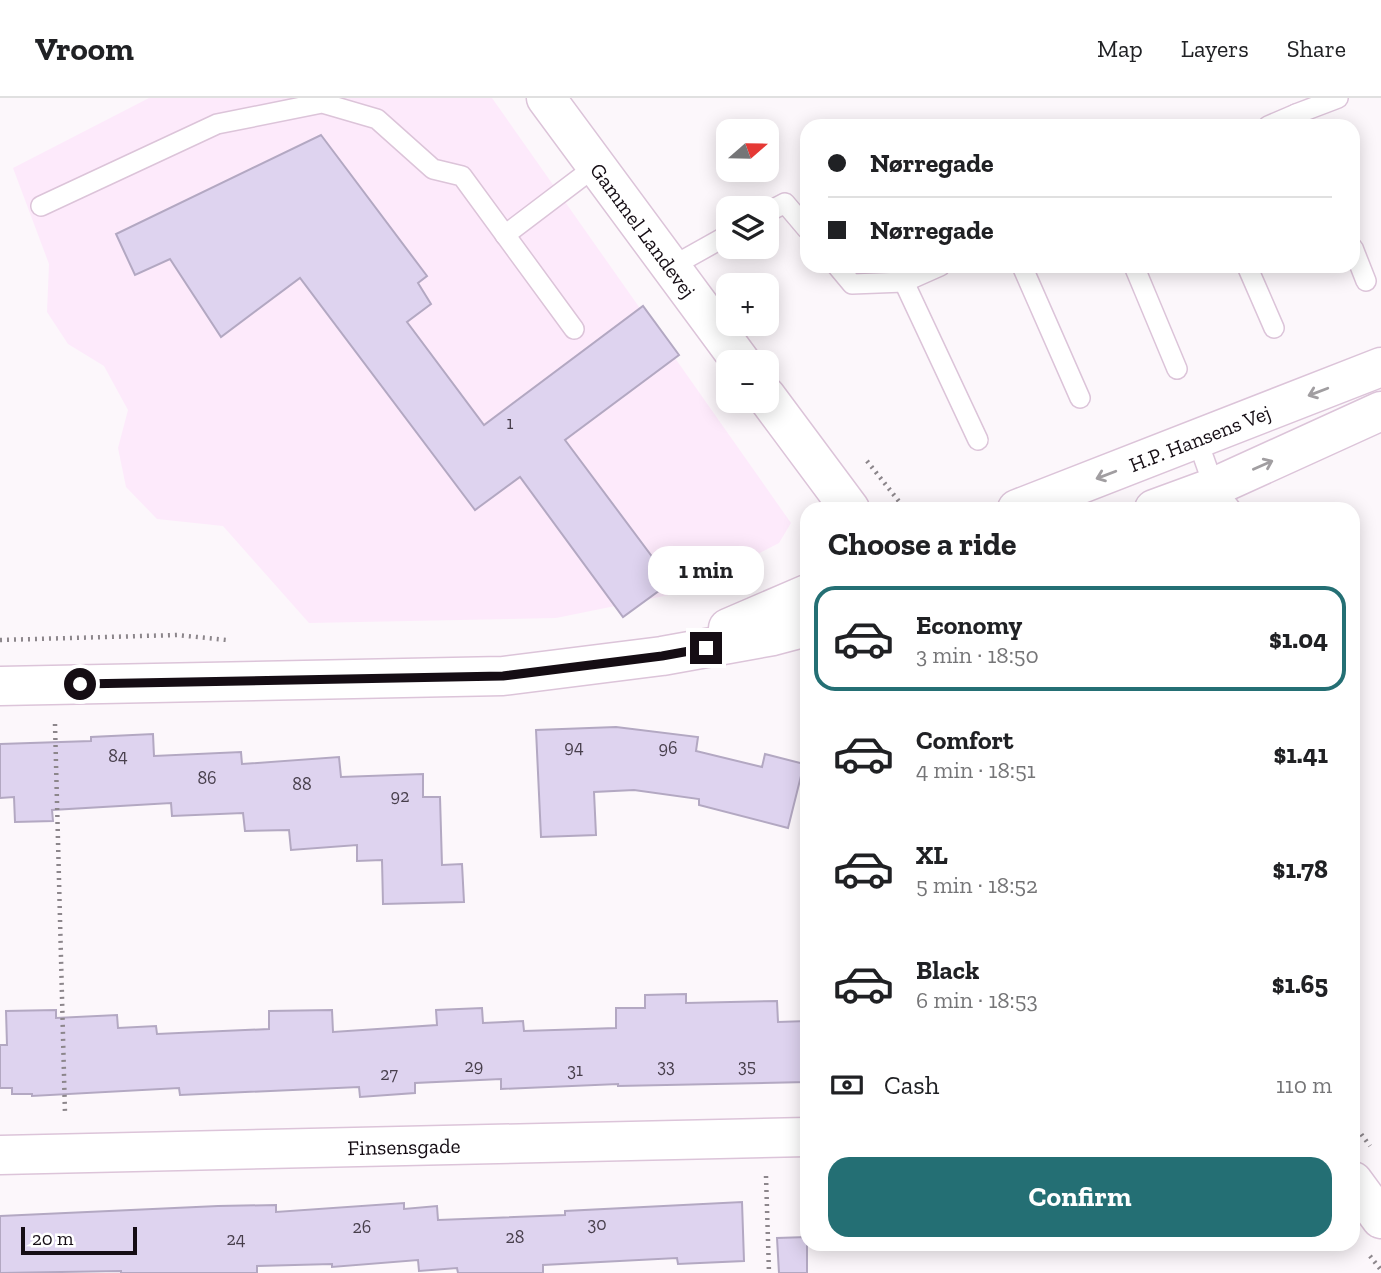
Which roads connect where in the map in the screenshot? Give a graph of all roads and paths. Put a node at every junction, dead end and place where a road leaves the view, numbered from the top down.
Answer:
1 (546, 98) edge
2 (1338, 98) edge
3 (1300, 119) edge
4 (596, 166) junction
5 (41, 206) dead end
6 (779, 206) edge
7 (800, 221) edge
8 (505, 235) junction
9 (716, 242) edge
10 (1360, 266) edge
11 (671, 267) junction
12 (843, 273) edge
13 (924, 273) edge
14 (1025, 273) edge
15 (1138, 273) edge
16 (1250, 273) edge
17 (1366, 281) dead end
18 (904, 282) junction
19 (1274, 328) dead end
20 (574, 329) dead end
21 (732, 350) edge
22 (1381, 367) edge
23 (1177, 369) dead end
24 (1080, 398) dead end
25 (1381, 411) edge
26 (779, 413) edge
27 (1196, 439) junction
28 (978, 440) dead end
29 (1222, 498) edge
30 (845, 502) edge
31 (1035, 502) edge
32 (1197, 502) edge
33 (800, 597) edge
34 (800, 629) edge
35 (0, 640) edge
36 (239, 641) dead end
37 (662, 656) junction
38 (0, 686) edge
39 (55, 716) dead end
40 (800, 1137) edge
41 (765, 1138) junction
42 (66, 1153) junction
43 (0, 1155) edge
44 (1360, 1190) edge
45 (1381, 1219) edge
46 (769, 1273) edge

1 - 4 street, Gammel Landevej
2 - 3 lane
4 - 8 lane
4 - 11 street, Gammel Landevej
5 - 8 lane
6 - 7 lane
8 - 20 lane
9 - 11 lane
10 - 17 lane
11 - 21 street, Gammel Landevej
12 - 18 lane
13 - 18 lane
14 - 24 lane
15 - 23 lane
16 - 19 lane
18 - 28 lane
22 -> 27 street, H.P. Hansens Vej
29 -> 25 street
26 - 30 street
27 - 29 lane
27 -> 31 street, H.P. Hansens Vej
29 - 32 street
33 - 37 street
34 - 37 street
35 - 36 path
37 - 38 street
39 - 42 path
40 - 41 street, Finsensgade
41 - 42 street, Finsensgade
41 - 46 path
42 - 43 street, Finsensgade
44 - 45 street

